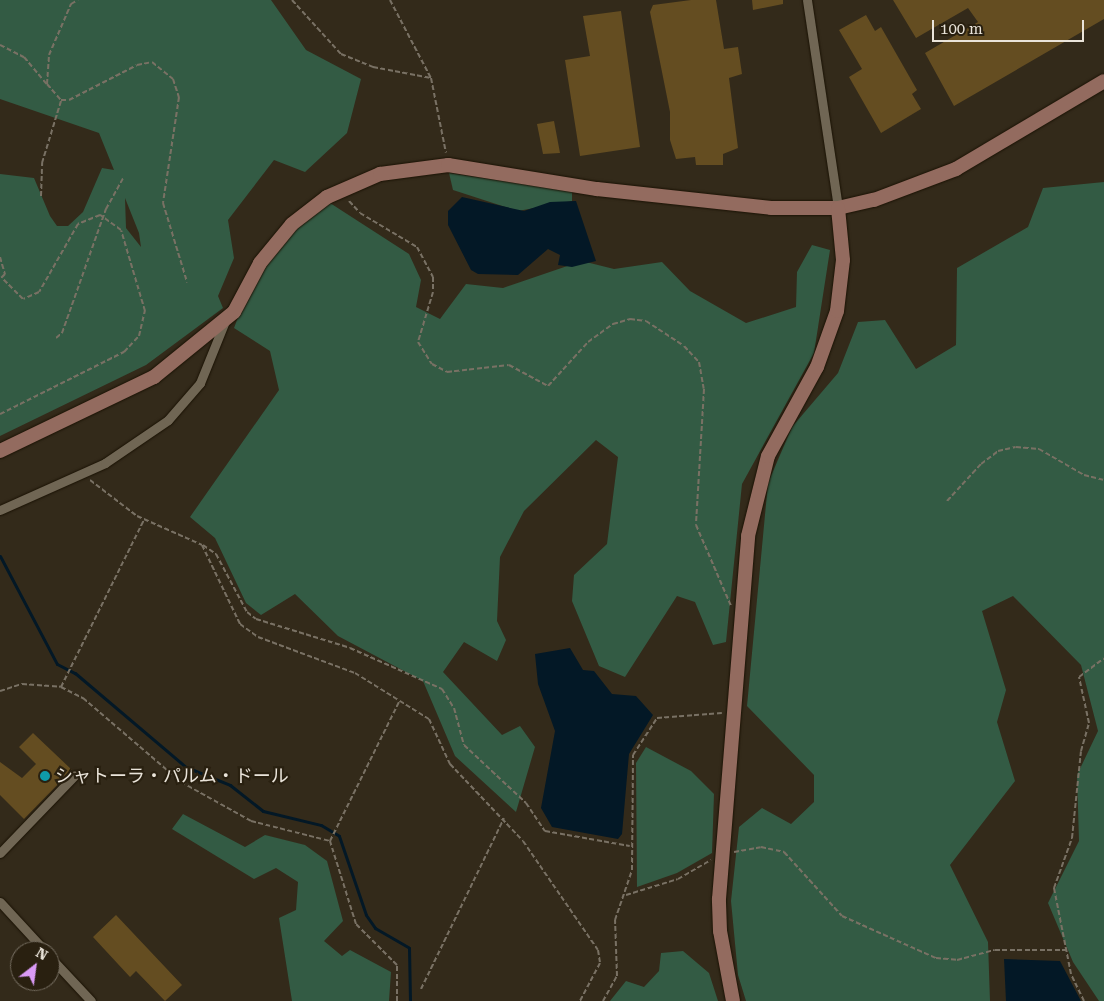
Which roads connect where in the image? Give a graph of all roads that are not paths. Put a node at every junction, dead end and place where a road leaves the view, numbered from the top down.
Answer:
1 (808, 0) edge
2 (1104, 81) edge
3 (838, 208) junction
4 (226, 321) junction
5 (0, 451) edge
6 (0, 510) edge
7 (75, 775) dead end
8 (0, 853) edge
9 (0, 902) edge
10 (36, 941) edge
11 (60, 967) edge
12 (91, 1001) edge
13 (733, 1001) edge

1 - 3 street
2 - 3 street
3 - 4 street
3 - 13 street
4 - 5 street
4 - 6 street
7 - 8 street
9 - 10 street
11 - 12 street

